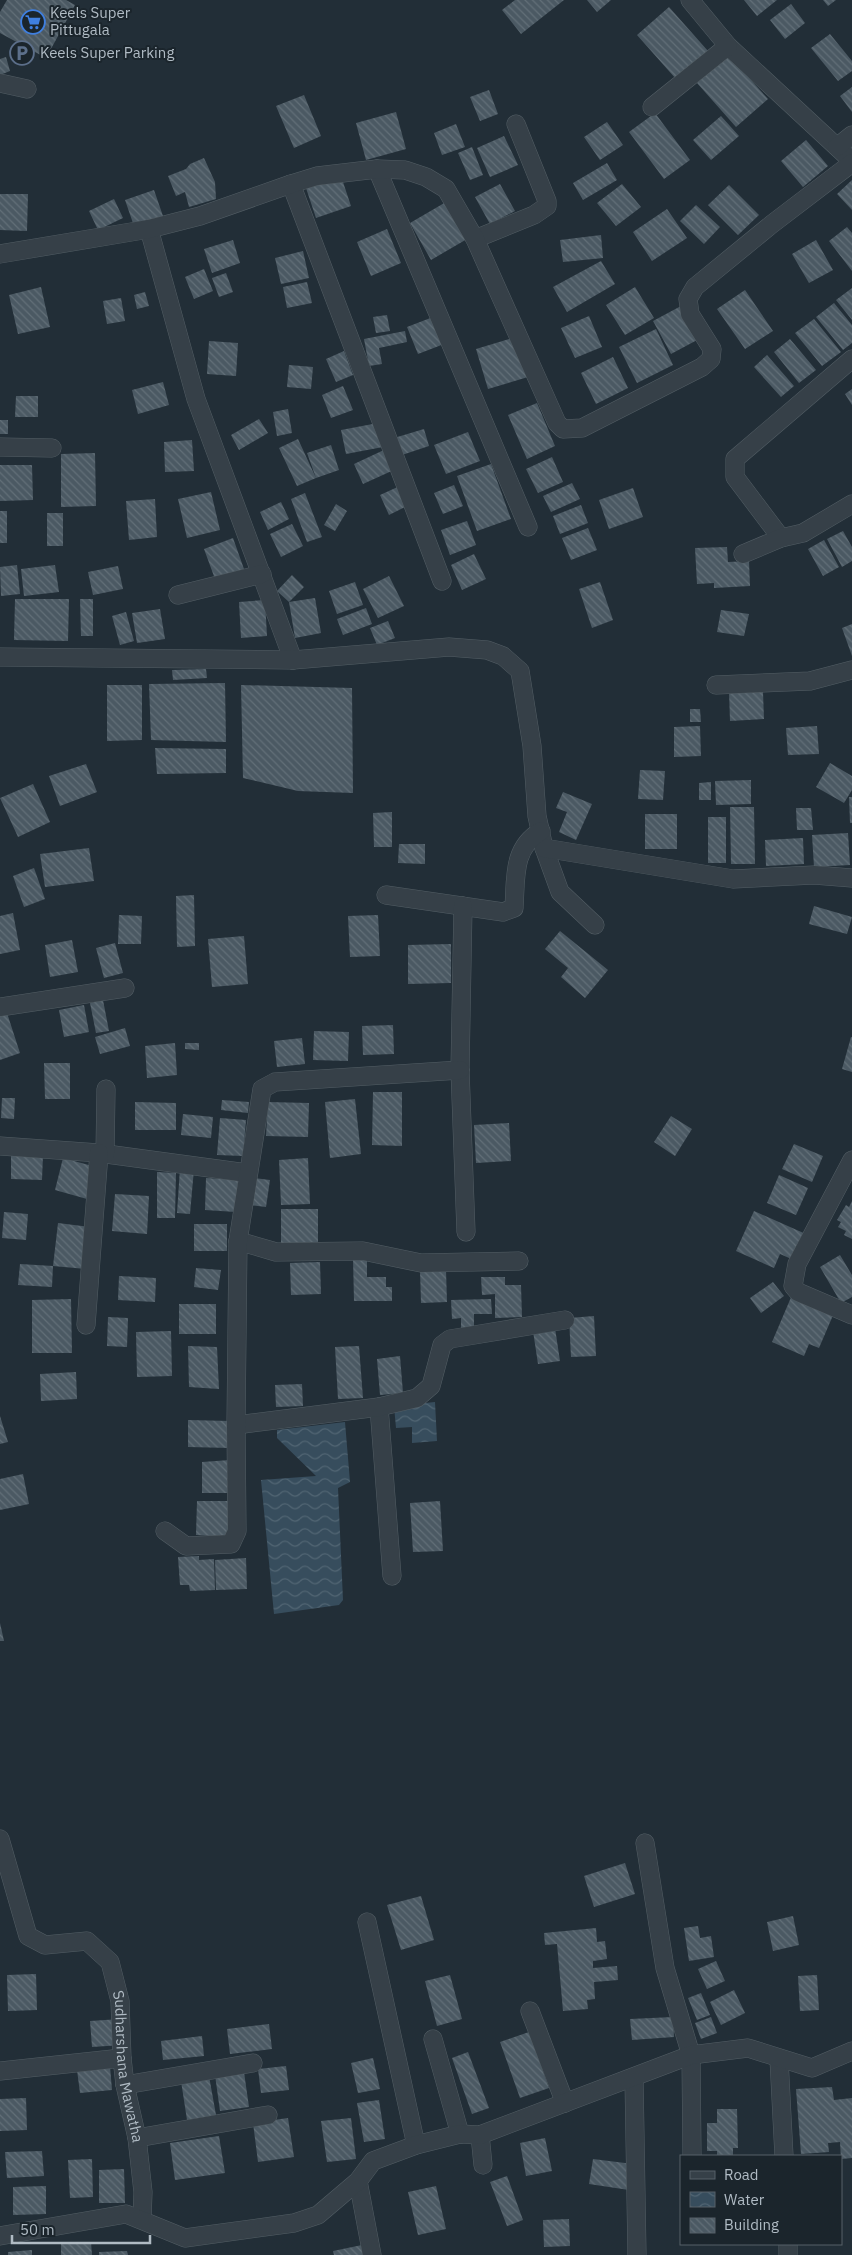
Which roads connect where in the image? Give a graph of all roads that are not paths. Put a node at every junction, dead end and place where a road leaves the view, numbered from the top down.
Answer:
1 (690, 0) edge
2 (728, 46) junction
3 (0, 83) edge
4 (27, 89) dead end
5 (652, 107) dead end
6 (516, 124) dead end
7 (852, 135) edge
8 (837, 147) junction
9 (852, 162) edge
10 (377, 168) junction
11 (291, 184) junction
12 (149, 229) junction
13 (475, 239) junction
14 (0, 254) edge
15 (852, 359) edge
16 (0, 447) edge
17 (52, 448) dead end
18 (852, 504) edge
19 (528, 527) dead end
20 (782, 538) junction
21 (744, 554) dead end
22 (262, 574) junction
23 (442, 581) dead end
24 (178, 595) dead end
25 (0, 657) edge
26 (293, 660) junction
27 (852, 670) edge
28 (716, 686) dead end
29 (542, 840) junction
30 (852, 878) edge
31 (386, 895) dead end
32 (463, 906) junction
33 (595, 925) dead end
34 (125, 988) dead end
35 (0, 1007) edge
36 (460, 1070) junction
37 (106, 1089) dead end
38 (0, 1146) edge
39 (102, 1153) junction
40 (852, 1160) edge
41 (247, 1173) junction
42 (466, 1232) dead end
43 (238, 1241) junction
44 (519, 1261) dead end
45 (852, 1314) edge
46 (566, 1320) dead end
47 (86, 1325) dead end
48 (379, 1407) junction
49 (236, 1425) junction
50 (165, 1531) dead end
51 (392, 1576) dead end
52 (0, 1839) edge
53 (645, 1843) dead end
54 (366, 1922) dead end
55 (530, 2011) dead end
56 (432, 2039) dead end
57 (852, 2051) edge
58 (691, 2055) junction
59 (122, 2058) junction
60 (779, 2059) junction
61 (253, 2063) dead end
62 (0, 2071) edge
63 (634, 2078) junction
64 (125, 2085) junction
65 (565, 2103) junction
66 (268, 2115) dead end
67 (460, 2134) junction
68 (480, 2135) junction
69 (138, 2138) junction
70 (416, 2146) junction
71 (692, 2155) edge
72 (784, 2155) edge
73 (483, 2165) dead end
74 (358, 2181) junction
75 (142, 2219) junction
76 (0, 2236) edge
77 (372, 2255) edge
78 (637, 2255) edge

1 - 2 street
2 - 5 street
2 - 8 street
3 - 4 street
6 - 13 street
7 - 8 street
8 - 9 street
9 - 13 street
10 - 11 street
10 - 13 street
10 - 19 street
11 - 12 street
11 - 23 street
12 - 14 street
12 - 22 street
15 - 20 street
16 - 17 street
18 - 20 street
20 - 21 street
22 - 24 street
22 - 26 street
25 - 26 street
26 - 29 street
27 - 28 street
29 - 30 street
29 - 32 street
29 - 33 street
31 - 32 street
32 - 36 street
34 - 35 street
36 - 41 street
36 - 42 street
37 - 39 street
38 - 39 street
39 - 41 street
39 - 47 street
40 - 45 street
41 - 43 street
43 - 44 street
43 - 49 street
46 - 48 street
48 - 49 street
48 - 51 street
49 - 50 street
52 - 59 street, Sudharshana Mawatha
53 - 58 street
54 - 70 street
55 - 65 street
56 - 67 street
57 - 60 street
58 - 60 street
58 - 63 street
58 - 71 street
59 - 62 street
59 - 64 street, Sudharshana Mawatha
60 - 72 street
61 - 64 street
63 - 65 street
63 - 78 street
64 - 69 street, Sudharshana Mawatha
65 - 68 street
66 - 69 street
67 - 68 street
67 - 70 street
68 - 73 street
69 - 75 street, Sudharshana Mawatha
70 - 74 street
74 - 75 street
74 - 77 street
75 - 76 street

